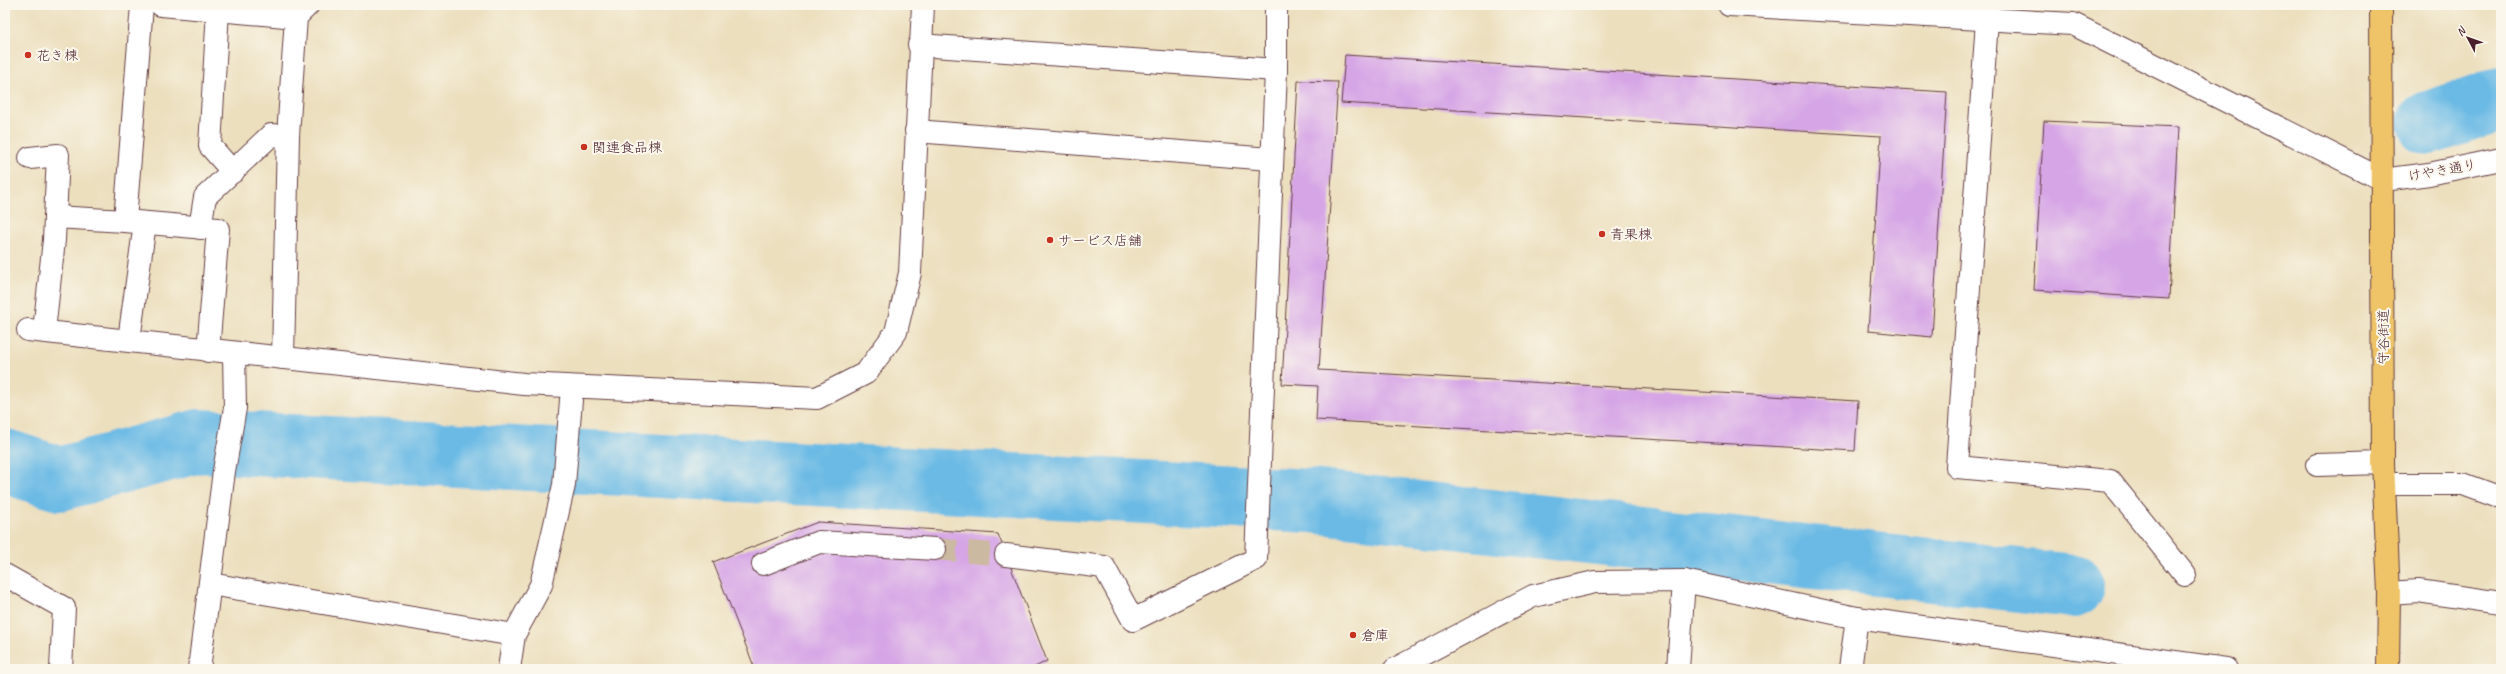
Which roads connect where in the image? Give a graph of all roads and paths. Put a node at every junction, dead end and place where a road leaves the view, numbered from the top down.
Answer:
1 (142, 5) edge
2 (161, 5) edge
3 (923, 5) edge
4 (1276, 5) edge
5 (1729, 5) edge
6 (2381, 5) edge
7 (218, 10) junction
8 (302, 11) edge
9 (1987, 12) edge
10 (919, 45) junction
11 (1276, 70) junction
12 (916, 131) junction
13 (288, 136) junction
14 (30, 158) dead end
15 (1270, 159) junction
16 (2501, 159) edge
17 (233, 172) junction
18 (2383, 180) junction
19 (55, 217) junction
20 (135, 222) junction
21 (200, 228) junction
22 (129, 340) junction
23 (208, 351) junction
24 (234, 352) junction
25 (283, 358) junction
26 (572, 388) junction
27 (2317, 465) dead end
28 (2383, 473) junction
29 (2501, 498) edge
30 (935, 549) tunnel mouth
31 (1006, 554) tunnel mouth
32 (763, 564) dead end
33 (2179, 567) dead end
34 (5, 575) edge
35 (1684, 581) junction
36 (210, 584) junction
37 (2389, 593) junction
38 (2501, 603) edge
39 (1857, 618) junction
40 (514, 635) junction
41 (2145, 663) edge
42 (61, 669) edge
43 (199, 669) edge
44 (509, 669) edge
45 (1395, 669) edge
46 (1678, 669) edge
47 (1850, 669) edge
48 (2226, 669) edge
49 (2388, 669) edge

1 - 20 street
2 - 7 street
3 - 10 street
4 - 11 street
5 - 9 street
6 - 18 main road, 守谷街道
7 - 8 street
7 - 17 street
8 - 13 street
9 - 18 street
9 - 33 street
10 - 11 street
10 - 12 street
11 - 15 street
12 - 15 street
12 - 26 street
13 - 17 street
13 - 25 street
14 - 19 street
15 - 31 street
16 - 18 street, けやき通り
17 - 21 street
18 - 28 main road, 守谷街道
19 - 20 street
19 - 22 street
20 - 21 street
20 - 22 street
21 - 23 street
22 - 23 street
23 - 24 street
24 - 25 street
24 - 36 street
25 - 26 street
26 - 40 street
27 - 28 street
28 - 29 street
28 - 37 main road, 守谷街道
30 - 32 street
34 - 42 street
35 - 39 street
35 - 45 street
35 - 46 street
36 - 40 street
36 - 43 street
37 - 38 street
37 - 49 main road, 守谷街道
39 - 41 street
39 - 47 street
40 - 44 street
41 - 48 street

